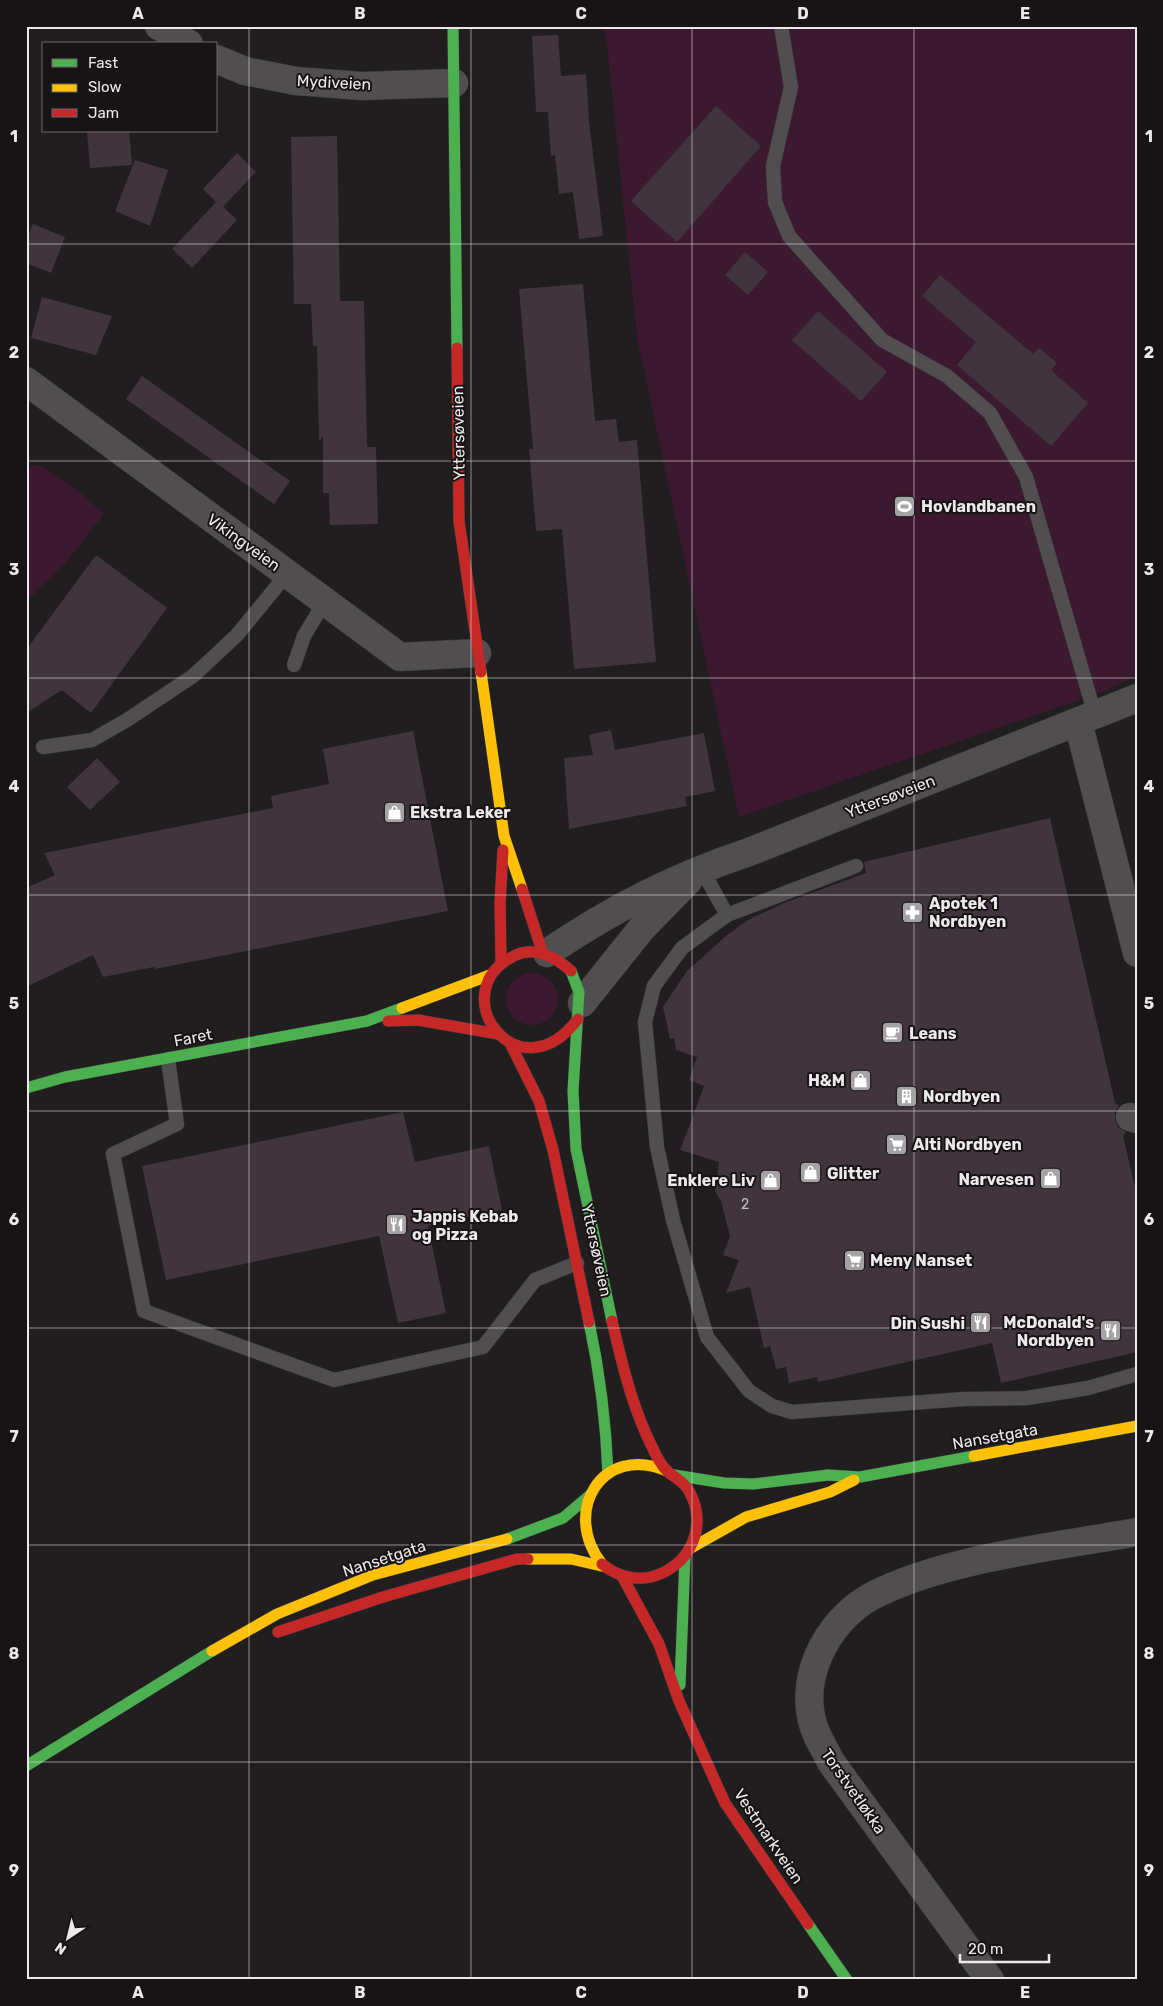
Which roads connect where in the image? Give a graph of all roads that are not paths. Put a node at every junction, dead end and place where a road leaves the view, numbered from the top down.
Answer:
1 (159, 26) edge
2 (453, 26) edge
3 (783, 28) edge
4 (187, 42) edge
5 (218, 59) edge
6 (454, 83) junction
7 (26, 381) edge
8 (287, 574) junction
9 (325, 602) junction
10 (477, 653) junction
11 (294, 665) dead end
12 (1137, 698) edge
13 (1087, 718) junction
14 (43, 747) dead end
15 (504, 836) junction
16 (856, 866) dead end
17 (701, 868) junction
18 (727, 915) junction
19 (545, 952) junction
20 (1137, 953) edge
21 (501, 962) junction
22 (490, 975) junction
23 (580, 1011) junction
24 (366, 1021) junction
25 (498, 1034) junction
26 (510, 1043) junction
27 (168, 1059) junction
28 (26, 1088) edge
29 (577, 1263) junction
30 (1137, 1374) edge
31 (1137, 1426) edge
32 (670, 1473) junction
33 (608, 1474) junction
34 (860, 1477) junction
35 (589, 1496) junction
36 (1137, 1532) edge
37 (688, 1553) junction
38 (606, 1567) junction
39 (622, 1576) junction
40 (192, 1663) junction
41 (679, 1701) junction
42 (26, 1766) edge
43 (847, 1980) edge
44 (990, 1980) edge

1 - 4 street
2 - 6 main road, Yttersøveien
3 - 13 lane
5 - 6 street, Mydiveien
6 - 10 main road, Yttersøveien
7 - 8 street, Vikingveien
8 - 9 street, Vikingveien
8 - 14 lane
9 - 10 street, Vikingveien
9 - 11 lane
10 - 15 main road, Yttersøveien
12 - 13 street, Yttersøveien
13 - 17 street, Yttersøveien
13 - 20 street
15 - 19 main road, Yttersøveien
15 - 21 main road, Yttersøveien
16 - 18 lane
17 - 18 lane
17 - 19 street, Yttersøveien
17 - 23 street, Yttersøveien
18 - 30 lane
19 - 21 main road
19 - 23 main road
21 - 22 main road
22 - 24 main road, Faret
22 - 25 main road
23 - 26 main road
23 - 32 main road, Yttersøveien
24 - 25 main road, Faret
24 - 27 main road, Faret
25 - 26 main road
26 - 29 main road, Yttersøveien
27 - 28 main road, Faret
27 - 29 lane
29 - 33 main road, Yttersøveien
31 - 34 main road, Nansetgata
32 - 33 main road
32 - 34 main road, Nansetgata
32 - 37 main road
33 - 35 main road
34 - 37 main road, Nansetgata
35 - 38 main road
35 - 40 main road, Nansetgata
36 - 44 street, Torstvetløkka
37 - 39 main road
37 - 41 main road, Vestmarkveien
38 - 39 main road
38 - 40 main road, Nansetgata
39 - 41 main road, Vestmarkveien
40 - 42 main road, Nansetgata
41 - 43 main road, Vestmarkveien

